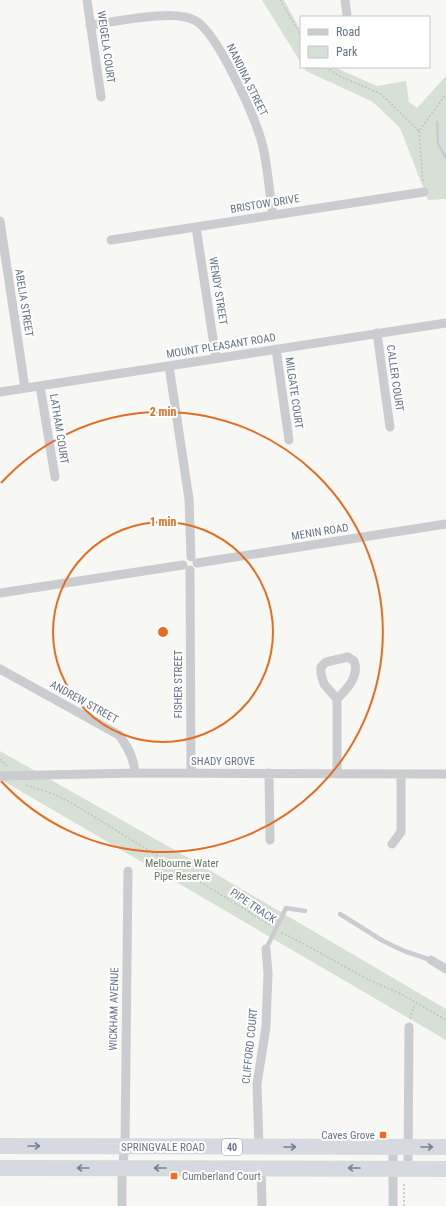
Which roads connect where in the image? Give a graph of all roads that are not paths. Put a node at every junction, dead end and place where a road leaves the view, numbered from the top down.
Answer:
1 (87, 0) edge
2 (345, 0) edge
3 (347, 15) dead end
4 (90, 25) junction
5 (101, 97) dead end
6 (424, 192) road end
7 (273, 215) junction
8 (0, 221) edge
9 (196, 227) junction
10 (111, 240) dead end
11 (2, 254) edge
12 (446, 323) edge
13 (377, 334) junction
14 (276, 349) junction
15 (216, 358) junction
16 (169, 366) junction
17 (40, 386) junction
18 (25, 388) junction
19 (0, 392) edge
20 (390, 427) dead end
21 (289, 440) dead end
22 (55, 477) dead end
23 (446, 524) edge
24 (194, 560) junction
25 (187, 568) junction
26 (0, 593) edge
27 (0, 669) edge
28 (337, 699) junction
29 (135, 773) junction
30 (191, 773) junction
31 (269, 773) junction
32 (337, 774) junction
33 (401, 774) junction
34 (446, 774) edge
35 (0, 776) edge
36 (270, 840) dead end
37 (392, 844) dead end
38 (128, 871) dead end
39 (305, 911) dead end
40 (340, 914) dead end
41 (266, 949) joint
42 (431, 960) joint
43 (446, 969) edge
44 (409, 1027) road end
45 (0, 1146) edge
46 (259, 1146) junction
47 (125, 1147) junction
48 (400, 1147) junction
49 (446, 1147) edge
50 (0, 1168) edge
51 (122, 1168) junction
52 (262, 1168) junction
53 (446, 1169) edge
54 (402, 1173) junction
55 (122, 1206) edge
56 (262, 1206) edge
57 (393, 1206) edge

1 - 4 street, WEIGELA COURT
2 - 3 street
4 - 5 street, WEIGELA COURT
4 - 7 street, NANDINA STREET
6 - 7 street, BRISTOW DRIVE
7 - 9 street, BRISTOW DRIVE
8 - 11 street, ABELIA STREET
9 - 10 street, BRISTOW DRIVE
9 - 15 street, WENDY STREET
11 - 18 street, ABELIA STREET
12 - 13 street, MOUNT PLEASANT ROAD
13 - 14 street, MOUNT PLEASANT ROAD
13 - 20 street, CALLER COURT
14 - 15 street, MOUNT PLEASANT ROAD
14 - 21 street, MILGATE COURT
15 - 16 street, MOUNT PLEASANT ROAD
16 - 17 street, MOUNT PLEASANT ROAD
16 - 24 street
17 - 18 street, MOUNT PLEASANT ROAD
17 - 22 street, LATHAM COURT
18 - 19 street, MOUNT PLEASANT ROAD
23 - 24 street, MENIN ROAD
24 - 25 street
25 - 26 street
25 - 30 street, FISHER STREET
27 - 29 street, ANDREW STREET
28 - 28 street
28 - 32 street
29 - 30 street, SHADY GROVE
29 - 35 street, SHADY GROVE
30 - 31 street, SHADY GROVE
31 - 32 street, SHADY GROVE
31 - 36 street
32 - 33 street, SHADY GROVE
33 - 34 street, SHADY GROVE
33 - 37 street
38 - 47 street, WICKHAM AVENUE
39 - 41 lane
40 - 42 lane
41 - 46 street, CLIFFORD COURT
42 - 43 street
44 - 48 street
45 -> 47 highway, SPRINGVALE ROAD / 40
46 - 47 highway, SPRINGVALE ROAD / 40
46 -> 48 highway, SPRINGVALE ROAD / 40
47 - 51 street, WICKHAM AVENUE
48 -> 49 highway, SPRINGVALE ROAD / 40
48 - 54 street
48 - 54 street
51 -> 50 highway, SPRINGVALE ROAD / 40
52 -> 51 highway, SPRINGVALE ROAD / 40
51 - 55 street, WICKHAM AVENUE
54 -> 52 highway, SPRINGVALE ROAD / 40
52 - 56 street
53 - 54 highway, SPRINGVALE ROAD / 40
54 - 57 street

